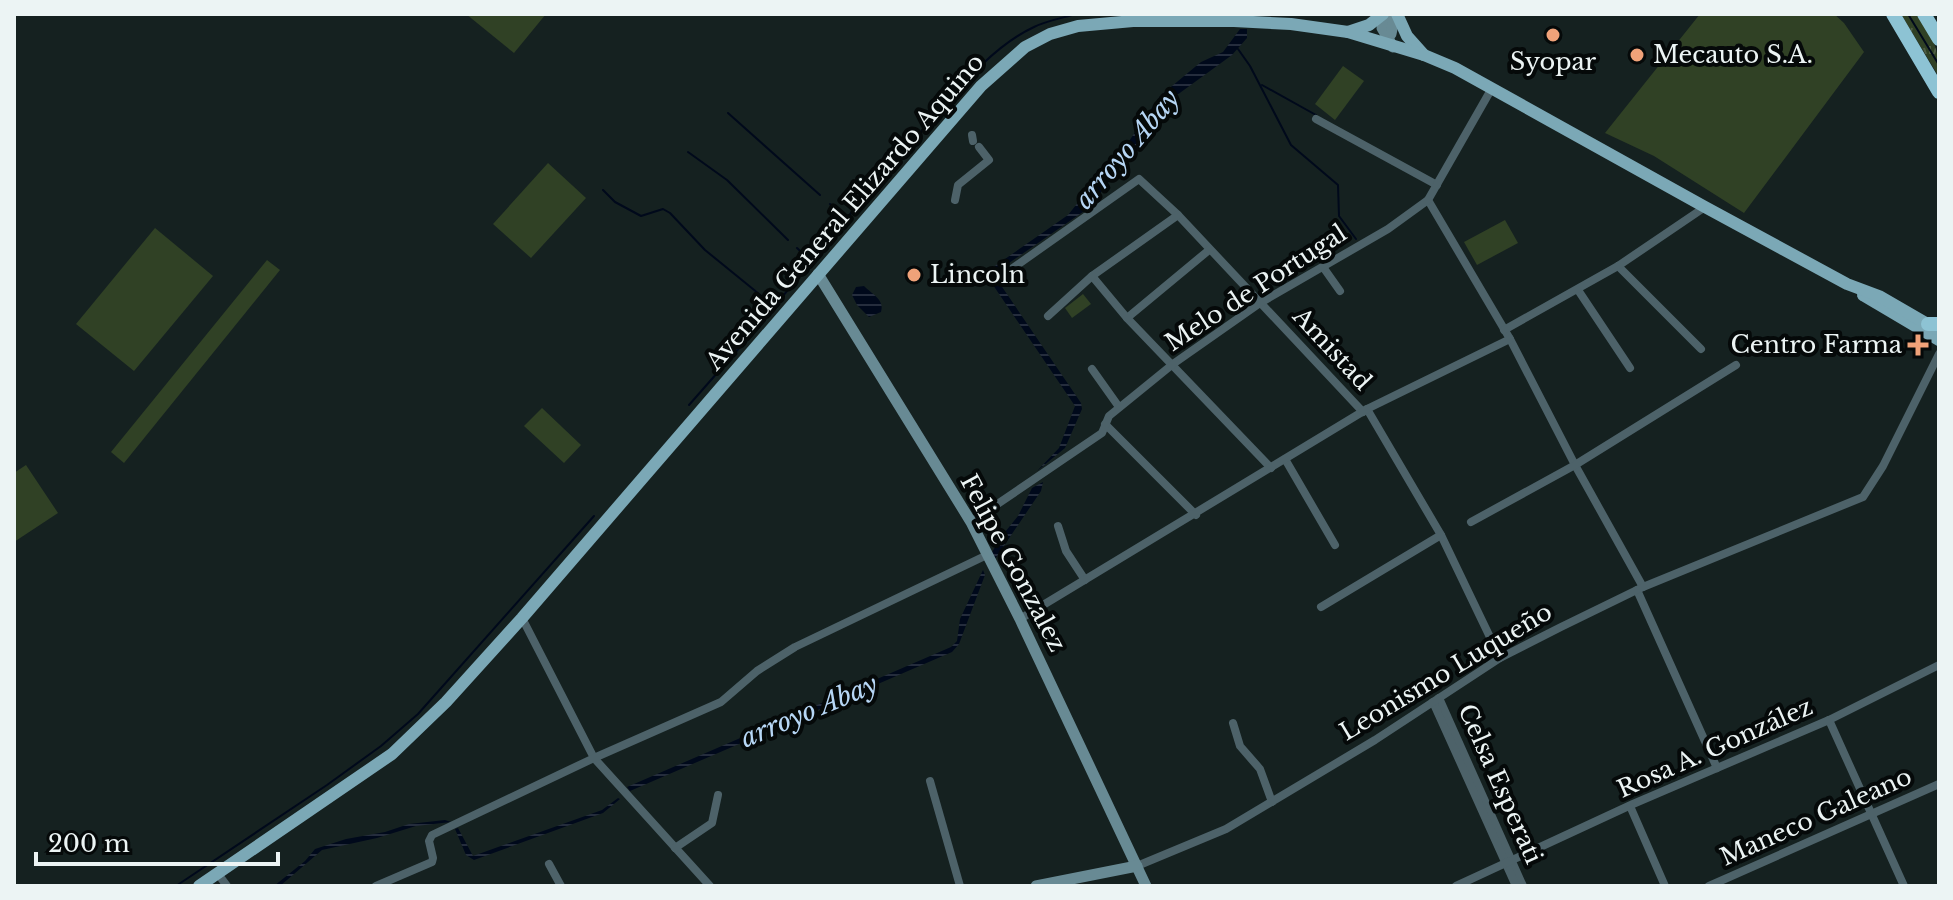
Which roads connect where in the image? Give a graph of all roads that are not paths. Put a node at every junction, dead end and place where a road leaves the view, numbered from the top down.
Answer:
1 (1384, 14) edge
2 (1396, 14) edge
3 (1893, 14) edge
4 (1348, 32) junction
5 (1386, 43) junction
6 (1424, 55) junction
7 (1492, 88) junction
8 (1939, 92) edge
9 (1316, 119) dead end
10 (978, 144) dead end
11 (1437, 185) junction
12 (955, 200) dead end
13 (1428, 200) junction
14 (1705, 207) junction
15 (1178, 215) junction
16 (1209, 250) junction
17 (1618, 266) junction
18 (1323, 267) junction
19 (818, 274) junction
20 (1003, 275) dead end
21 (1092, 276) junction
22 (1847, 284) junction
23 (1578, 290) junction
24 (1340, 291) dead end
25 (1260, 303) junction
26 (1048, 316) dead end
27 (1127, 318) junction
28 (1935, 326) edge
29 (1504, 330) junction
30 (1510, 339) junction
31 (1939, 340) edge
32 (1701, 349) dead end
33 (1939, 354) edge
34 (1173, 364) junction
35 (1736, 365) dead end
36 (1630, 368) dead end
37 (1092, 369) dead end
38 (1119, 407) junction
39 (1365, 410) junction
40 (1105, 424) junction
41 (1285, 459) junction
42 (1575, 465) junction
43 (1271, 468) junction
44 (1196, 515) junction
45 (971, 522) junction
46 (1471, 522) dead end
47 (1058, 526) dead end
48 (1441, 535) junction
49 (1335, 545) dead end
50 (987, 555) junction
51 (1085, 580) junction
52 (1640, 589) junction
53 (1321, 607) dead end
54 (522, 618) junction
55 (1020, 619) junction
56 (1500, 658) junction
57 (1939, 665) edge
58 (1436, 700) junction
59 (1829, 720) junction
60 (1233, 723) dead end
61 (594, 758) junction
62 (1717, 768) junction
63 (930, 781) dead end
64 (1939, 784) edge
65 (718, 795) dead end
66 (1272, 802) junction
67 (1630, 806) junction
68 (1872, 814) junction
69 (675, 848) junction
70 (1509, 863) junction
71 (549, 864) dead end
72 (1137, 866) junction
73 (218, 874) junction
74 (1051, 884) edge
75 (199, 886) edge
76 (227, 886) edge
77 (376, 886) edge
78 (561, 886) edge
79 (710, 886) edge
80 (960, 886) edge
81 (1036, 886) edge
82 (1146, 886) edge
83 (1456, 886) edge
84 (1516, 886) edge
85 (1523, 886) edge
86 (1665, 886) edge
87 (1709, 886) edge
88 (1904, 886) edge

1 - 4 main road
1 - 5 street
2 - 5 street
2 - 6 main road
3 - 8 highway
4 - 5 main road, Avenida General Elizardo Aquino
4 - 19 main road, Avenida General Elizardo Aquino
5 - 6 main road, Avenida General Elizardo Aquino
6 - 7 main road, Avenida General Elizardo Aquino
7 - 11 street, Melo de Portugal
7 - 14 main road, Avenida General Elizardo Aquino
9 - 11 street
10 - 12 street
11 - 13 street, Melo de Portugal
13 - 18 street, Melo de Portugal
13 - 29 street
14 - 17 street
14 - 22 main road, Avenida General Elizardo Aquino
15 - 16 street, Amistad
15 - 20 street, Amistad
15 - 21 street
16 - 25 street, Amistad
16 - 27 street
17 - 23 street
17 - 32 street
18 - 24 street
18 - 25 street, Melo de Portugal
19 - 45 street, Felipe Gonzalez
19 - 54 main road, Avenida General Elizardo Aquino
21 - 26 street
21 - 27 street
22 - 28 main road, Avenida General Elizardo Aquino
22 - 31 main road, Avenida General Elizardo Aquino
23 - 29 street
23 - 36 street
25 - 34 street, Melo de Portugal
25 - 39 street, Amistad
27 - 34 street
29 - 30 street
30 - 39 street
30 - 42 street
33 - 52 street, Leonismo Luqueño
34 - 38 street, Melo de Portugal
34 - 43 street
35 - 42 street
37 - 38 street
38 - 40 street, Melo de Portugal
39 - 41 street
39 - 48 street, Amistad
40 - 44 street
40 - 45 street, Melo de Portugal
41 - 43 street
41 - 49 street
42 - 46 street
42 - 52 street
43 - 44 street
44 - 51 street
45 - 50 street, Felipe Gonzalez
47 - 51 street
48 - 53 street
48 - 56 street, Amistad
50 - 55 street, Felipe Gonzalez
50 - 61 street
51 - 55 street
52 - 56 street, Leonismo Luqueño
52 - 62 street
54 - 61 street
54 - 73 main road, Avenida General Elizardo Aquino
55 - 72 street, Felipe Gonzalez
56 - 58 street, Leonismo Luqueño
57 - 59 street, Rosa A. González
58 - 66 street, Leonismo Luqueño
58 - 70 street, Celsa Esperati
59 - 62 street, Rosa A. González
59 - 68 street
60 - 66 street
61 - 69 street
61 - 77 street
62 - 67 street, Rosa A. González
63 - 80 street
64 - 68 street, Maneco Galeano
65 - 69 street
66 - 72 street, Leonismo Luqueño
67 - 70 street, Rosa A. González
67 - 86 street
68 - 87 street, Maneco Galeano
68 - 88 street
69 - 79 street
70 - 83 street, Rosa A. González
70 - 84 street, Celsa Esperati
70 - 85 street, Celsa Esperati
71 - 78 street
72 - 74 street, Leonismo Luqueño
72 - 82 street, Felipe Gonzalez
73 - 75 main road, Avenida General Elizardo Aquino
73 - 76 street
74 - 81 street, Leonismo Luqueño

